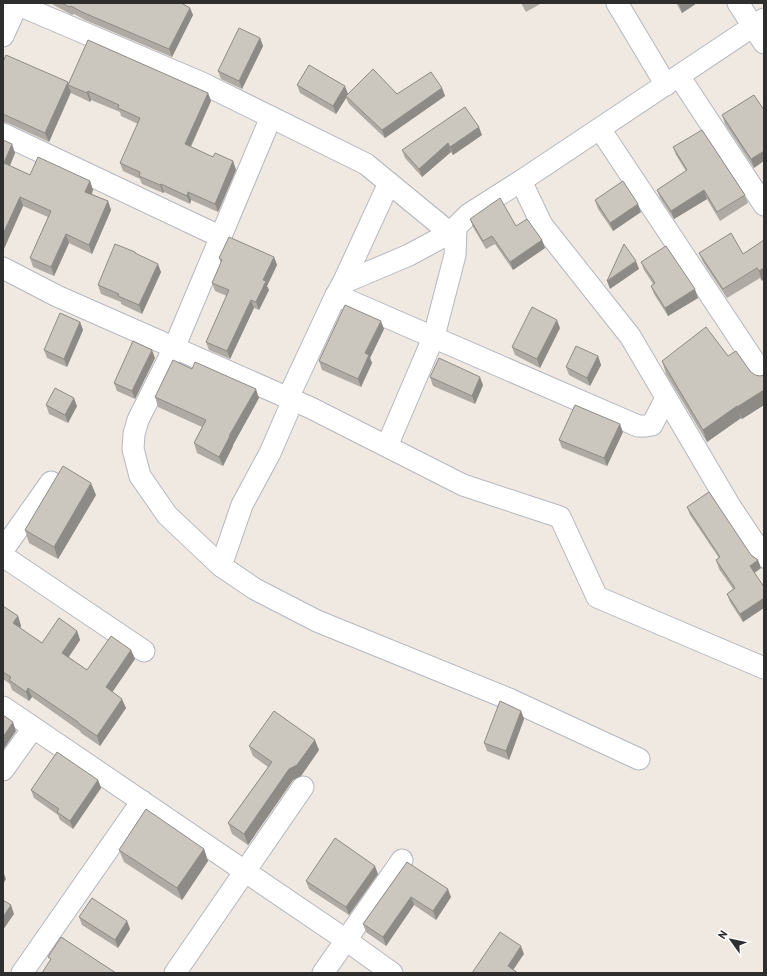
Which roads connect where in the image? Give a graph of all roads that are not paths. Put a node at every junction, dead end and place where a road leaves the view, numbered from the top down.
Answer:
1 (16, 3) edge
2 (617, 3) edge
3 (738, 3) edge
4 (760, 29) edge
5 (3, 36) edge
6 (673, 80) junction
7 (271, 117) junction
8 (600, 129) junction
9 (3, 134) edge
10 (521, 181) junction
11 (389, 183) junction
12 (764, 205) edge
13 (453, 230) junction
14 (221, 237) junction
15 (3, 268) edge
16 (340, 289) junction
17 (434, 336) junction
18 (174, 348) junction
19 (764, 376) edge
20 (666, 398) junction
21 (290, 399) junction
22 (387, 446) junction
23 (52, 482) edge
24 (3, 550) edge
25 (3, 556) edge
26 (764, 557) edge
27 (220, 566) junction
28 (144, 651) dead end
29 (764, 668) edge
30 (3, 707) edge
31 (33, 728) junction
32 (639, 759) dead end
33 (3, 770) edge
34 (303, 787) dead end
35 (142, 801) junction
36 (402, 860) dead end
37 (245, 871) junction
38 (346, 940) junction
39 (22, 973) edge
40 (175, 973) edge
41 (323, 973) edge
42 (392, 973) edge

1 - 5 street
1 - 7 street
2 - 6 street
3 - 4 street
4 - 6 street
6 - 8 street
6 - 12 street
7 - 11 street
7 - 14 street
8 - 10 street
8 - 19 street
9 - 14 street
10 - 13 street
10 - 20 street
11 - 13 street
11 - 16 street
13 - 16 street
13 - 17 street
14 - 18 street
15 - 18 street
16 - 17 street
16 - 21 street
17 - 20 street
17 - 22 street
18 - 21 street
18 - 27 street
20 - 26 street
21 - 22 street
21 - 27 street
22 - 29 street
23 - 24 street
25 - 28 street
27 - 32 street
30 - 31 street
31 - 33 street
31 - 35 street
34 - 37 street
35 - 37 street
35 - 39 street
36 - 38 street
37 - 38 street
37 - 40 street
38 - 41 street
38 - 42 street

